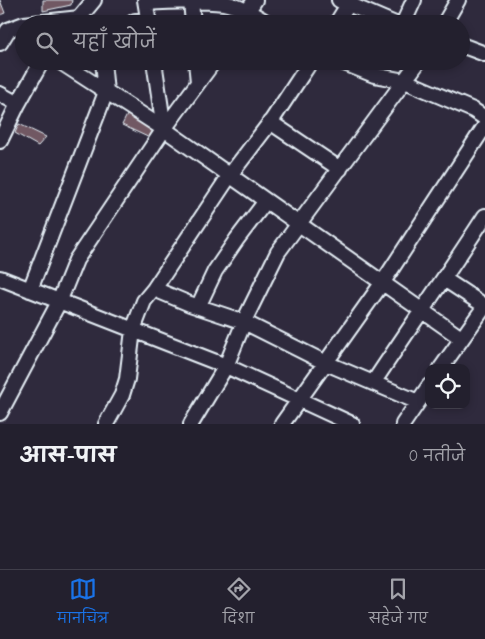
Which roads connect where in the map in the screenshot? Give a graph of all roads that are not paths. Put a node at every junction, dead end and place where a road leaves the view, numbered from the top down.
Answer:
1 (94, 0) edge
2 (414, 0) edge
3 (458, 0) edge
4 (146, 1) edge
5 (191, 1) edge
6 (346, 2) edge
7 (251, 5) edge
8 (82, 15) edge
9 (148, 15) edge
10 (192, 15) edge
11 (260, 15) edge
12 (340, 15) edge
13 (376, 15) edge
14 (407, 15) edge
15 (449, 15) edge
16 (15, 27) edge
17 (0, 43) edge
18 (470, 48) edge
19 (485, 54) edge
20 (37, 70) edge
21 (73, 70) edge
22 (103, 70) edge
23 (155, 70) edge
24 (197, 70) edge
25 (207, 70) edge
26 (305, 70) edge
27 (362, 70) edge
28 (413, 70) edge
29 (405, 81) junction
30 (198, 82) junction
31 (106, 92) junction
32 (0, 94) edge
33 (18, 104) junction
34 (485, 118) edge
35 (270, 122) junction
36 (485, 126) edge
37 (164, 129) junction
38 (0, 141) edge
39 (340, 169) junction
40 (230, 175) junction
41 (266, 201) junction
42 (485, 216) edge
43 (299, 224) junction
44 (0, 278) edge
45 (444, 279) junction
46 (383, 282) junction
47 (154, 289) junction
48 (30, 290) junction
49 (59, 302) junction
50 (198, 306) junction
51 (485, 306) edge
52 (422, 310) junction
53 (244, 322) junction
54 (133, 330) junction
55 (461, 338) junction
56 (326, 363) junction
57 (444, 364) edge
58 (226, 366) junction
59 (373, 383) junction
60 (425, 392) edge
61 (300, 399) junction
62 (418, 402) junction
63 (0, 413) edge
64 (106, 424) edge
65 (191, 424) edge
66 (282, 424) edge
67 (352, 424) edge
68 (403, 424) edge

1 - 8 street
2 - 14 street
3 - 15 street
4 - 5 street
4 - 9 street
5 - 7 street
5 - 10 street
6 - 12 street
6 - 13 street
7 - 11 street
16 - 17 street
18 - 19 street
20 - 33 street
21 - 31 street
22 - 31 street
23 - 37 street
24 - 30 street
25 - 30 street
26 - 35 street
27 - 29 street
28 - 29 street
29 - 34 street
29 - 39 street
30 - 37 street
31 - 37 street
31 - 48 street
32 - 33 street
33 - 38 street
35 - 39 street
35 - 40 street
36 - 46 street
37 - 40 street
37 - 49 street
39 - 43 street
40 - 41 street
40 - 47 street
41 - 43 street
41 - 50 street
42 - 45 street
43 - 46 street
43 - 53 street
44 - 48 street
45 - 51 street
45 - 52 street
46 - 52 street
46 - 56 street
47 - 50 street
47 - 54 street
48 - 49 street
49 - 54 street
49 - 63 street
50 - 53 street
51 - 55 street
52 - 55 street
52 - 59 street
53 - 56 street
53 - 58 street
54 - 58 street
54 - 64 street
55 - 57 street
56 - 59 street
56 - 61 street
58 - 61 street
58 - 65 street
59 - 62 street
60 - 62 street
61 - 66 street
61 - 67 street
62 - 68 street

